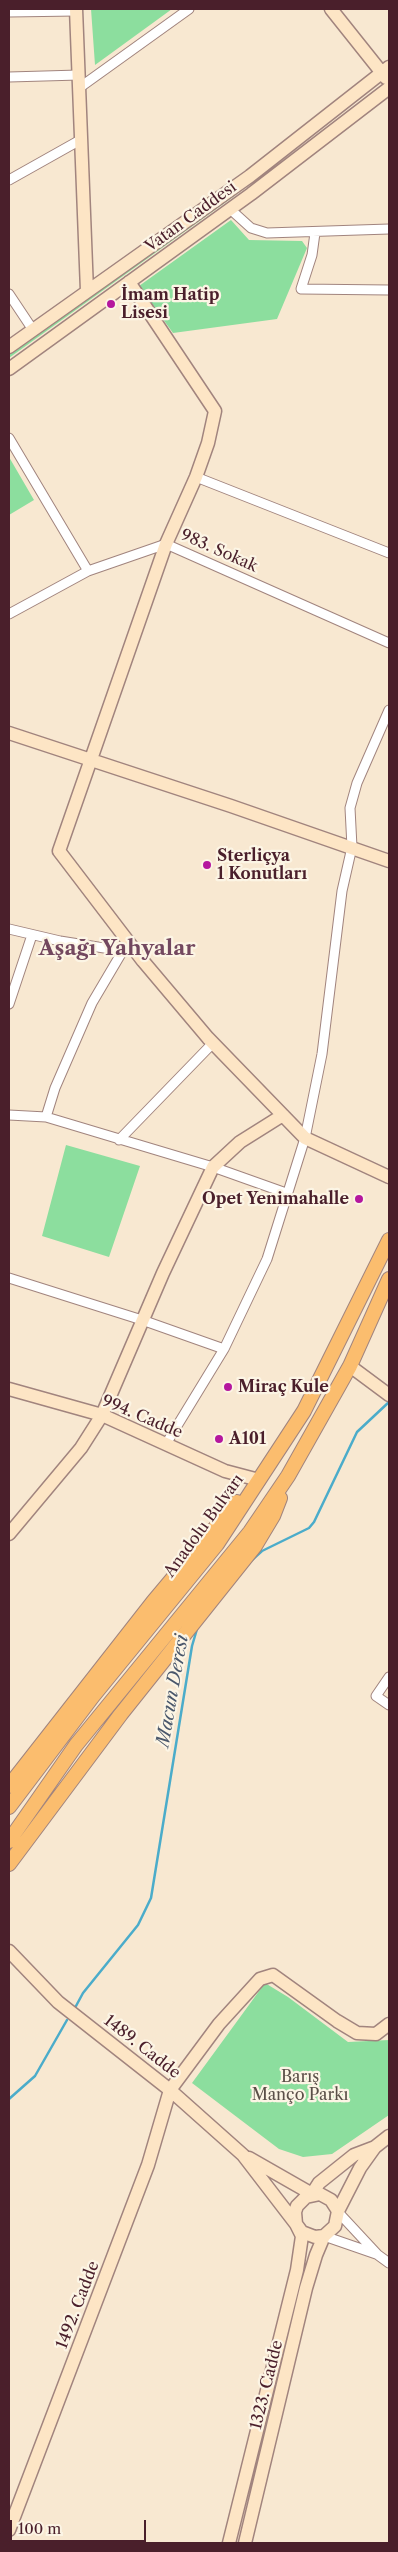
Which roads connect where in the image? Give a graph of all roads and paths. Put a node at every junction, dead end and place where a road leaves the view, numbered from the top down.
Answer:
1 (189, 9) edge
2 (330, 9) edge
3 (76, 10) edge
4 (9, 12) edge
5 (387, 74) edge
6 (79, 75) junction
7 (9, 77) edge
8 (79, 88) junction
9 (389, 88) edge
10 (82, 139) junction
11 (9, 180) edge
12 (230, 208) junction
13 (389, 229) edge
14 (315, 233) junction
15 (129, 282) junction
16 (389, 290) edge
17 (87, 291) junction
18 (9, 294) edge
19 (33, 330) junction
20 (9, 347) edge
21 (9, 369) edge
22 (9, 438) edge
23 (196, 477) junction
24 (166, 544) junction
25 (389, 553) edge
26 (88, 571) junction
27 (9, 614) edge
28 (389, 643) edge
29 (389, 710) edge
30 (9, 733) edge
31 (90, 760) junction
32 (352, 847) junction
33 (389, 861) edge
34 (9, 929) edge
35 (32, 935) junction
36 (126, 946) junction
37 (9, 1004) edge
38 (213, 1043) junction
39 (9, 1115) edge
40 (283, 1115) junction
41 (46, 1118) junction
42 (305, 1138) junction
43 (119, 1140) junction
44 (213, 1167) junction
45 (389, 1177) edge
46 (286, 1193) junction
47 (389, 1240) edge
48 (9, 1278) edge
49 (389, 1279) edge
50 (142, 1320) junction
51 (224, 1349) junction
52 (350, 1366) junction
53 (9, 1389) edge
54 (389, 1394) edge
55 (102, 1415) junction
56 (166, 1444) junction
57 (288, 1476) junction
58 (259, 1480) junction
59 (9, 1534) edge
60 (389, 1677) edge
61 (389, 1705) edge
62 (9, 1786) edge
63 (9, 1807) edge
64 (10, 1839) edge
65 (9, 1864) edge
66 (9, 1941) edge
67 (9, 1951) edge
68 (9, 1959) edge
69 (22, 1964) junction
70 (389, 2024) edge
71 (170, 2090) junction
72 (389, 2136) edge
73 (375, 2147) junction
74 (243, 2155) junction
75 (312, 2194) junction
76 (338, 2212) junction
77 (296, 2224) junction
78 (324, 2236) junction
79 (378, 2255) junction
80 (389, 2262) edge
81 (9, 2530) edge
82 (229, 2543) edge
83 (245, 2543) edge

1 - 8 street
2 - 5 street
3 - 4 street
3 - 6 street
5 - 17 street, Vatan Caddesi
6 - 7 street
6 - 8 street
8 - 10 street
9 - 12 street, Vatan Caddesi
10 - 11 street
10 - 17 street
12 - 14 street
12 - 15 street, Vatan Caddesi
13 - 14 street
14 - 16 street
15 - 21 street, Vatan Caddesi
15 - 23 street
17 - 19 street, Vatan Caddesi
18 - 19 street
19 - 20 street, Vatan Caddesi
22 - 26 street
23 - 24 street
23 - 25 street
24 - 26 street, 983. Sokak
24 - 28 street, 983. Sokak
24 - 31 street
26 - 27 street, 983. Sokak
29 - 32 street
30 - 31 street
31 - 32 street
31 - 36 street
32 - 33 street
32 - 42 street
34 - 35 street
35 - 36 street
35 - 37 street
36 - 38 street
36 - 41 street
38 - 40 street
38 - 43 street
39 - 41 street
40 - 42 street
40 - 44 street
41 - 43 street
42 - 45 street
42 - 46 street
43 - 44 street
44 - 46 street
44 - 50 street
46 - 51 street
47 - 58 main road, Anadolu Bulvarı
48 - 50 street
49 - 52 main road
50 - 51 street
50 - 55 street
51 - 56 street
52 - 54 street
52 - 57 main road
53 - 55 street, 994. Cadde
55 - 56 street, 994. Cadde
55 - 59 street
56 - 58 street, 994. Cadde
57 - 64 main road
57 - 65 main road
58 - 62 main road
58 - 63 main road, Anadolu Bulvarı
60 - 61 street
66 - 69 street, 1489. Cadde
67 - 69 street, 1489. Cadde
68 - 69 street
69 - 71 street, 1489. Cadde
70 - 71 street
71 - 74 street, 1489. Cadde
71 - 81 street, 1492. Cadde
72 - 73 street
73 - 75 street
73 - 76 street
74 - 75 street, 1489. Cadde
74 - 77 street, 1489. Cadde
75 - 76 street
75 - 77 street
76 - 78 street
76 - 79 street
77 - 78 street
77 - 82 street
78 - 79 street
78 - 83 street, 1323. Cadde
79 - 80 street

